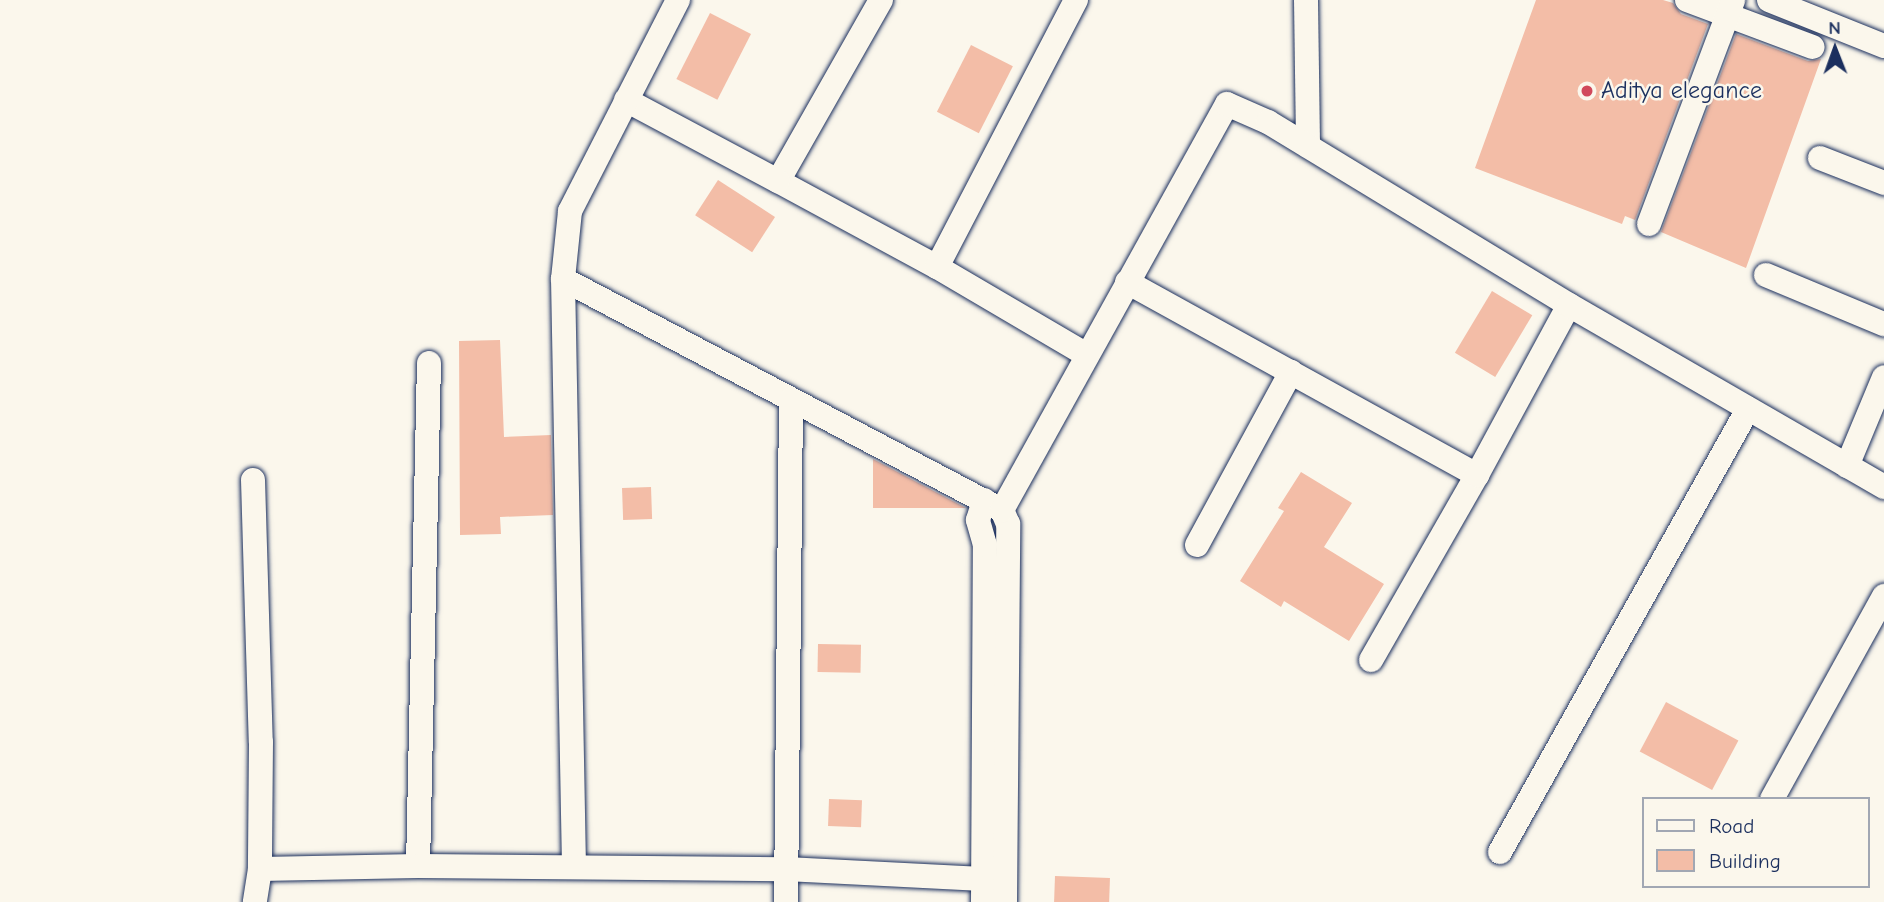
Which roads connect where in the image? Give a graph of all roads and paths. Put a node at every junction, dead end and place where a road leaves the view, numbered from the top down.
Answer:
1 (678, 0) edge
2 (881, 0) edge
3 (1076, 0) edge
4 (1306, 0) edge
5 (1688, 0) edge
6 (1769, 0) edge
7 (1722, 6) edge
8 (1884, 46) edge
9 (1813, 47) dead end
10 (626, 100) junction
11 (1308, 146) junction
12 (1820, 158) dead end
13 (778, 181) junction
14 (1884, 183) edge
15 (1649, 224) dead end
16 (937, 267) junction
17 (1766, 275) dead end
18 (563, 279) junction
19 (1127, 282) junction
20 (1569, 305) junction
21 (1884, 324) edge
22 (1087, 355) junction
23 (429, 363) dead end
24 (1291, 372) junction
25 (1884, 377) edge
26 (791, 400) junction
27 (1748, 410) junction
28 (1847, 466) junction
29 (1478, 475) junction
30 (253, 480) dead end
31 (1884, 487) edge
32 (993, 505) junction
33 (995, 544) junction
34 (1197, 545) dead end
35 (1884, 596) edge
36 (1371, 660) dead end
37 (1773, 797) edge
38 (1500, 852) dead end
39 (418, 866) junction
40 (575, 867) junction
41 (260, 869) junction
42 (786, 870) junction
43 (983, 890) edge
44 (255, 902) edge
45 (786, 902) edge
46 (1005, 902) edge

1 - 10 street
2 - 13 street
3 - 16 street
4 - 11 street
5 - 7 street
6 - 8 street
7 - 9 street
7 - 15 street
10 - 13 street
10 - 18 street
11 - 19 street
11 - 20 street
12 - 14 street
13 - 16 street
16 - 22 street
17 - 21 street
18 - 26 street
18 - 40 street
19 - 22 street
19 - 24 street
20 - 27 street
20 - 29 street
22 - 32 street
23 - 39 street
24 - 29 street
24 - 34 street
25 - 28 street
26 - 32 street
26 - 42 street
27 - 28 street
27 - 38 street
28 - 31 street
29 - 36 street
30 - 41 street
32 - 33 street
33 - 43 street
33 - 46 street
35 - 37 street
39 - 40 street
39 - 41 street
40 - 42 street
41 - 44 street
42 - 43 street
42 - 45 street

